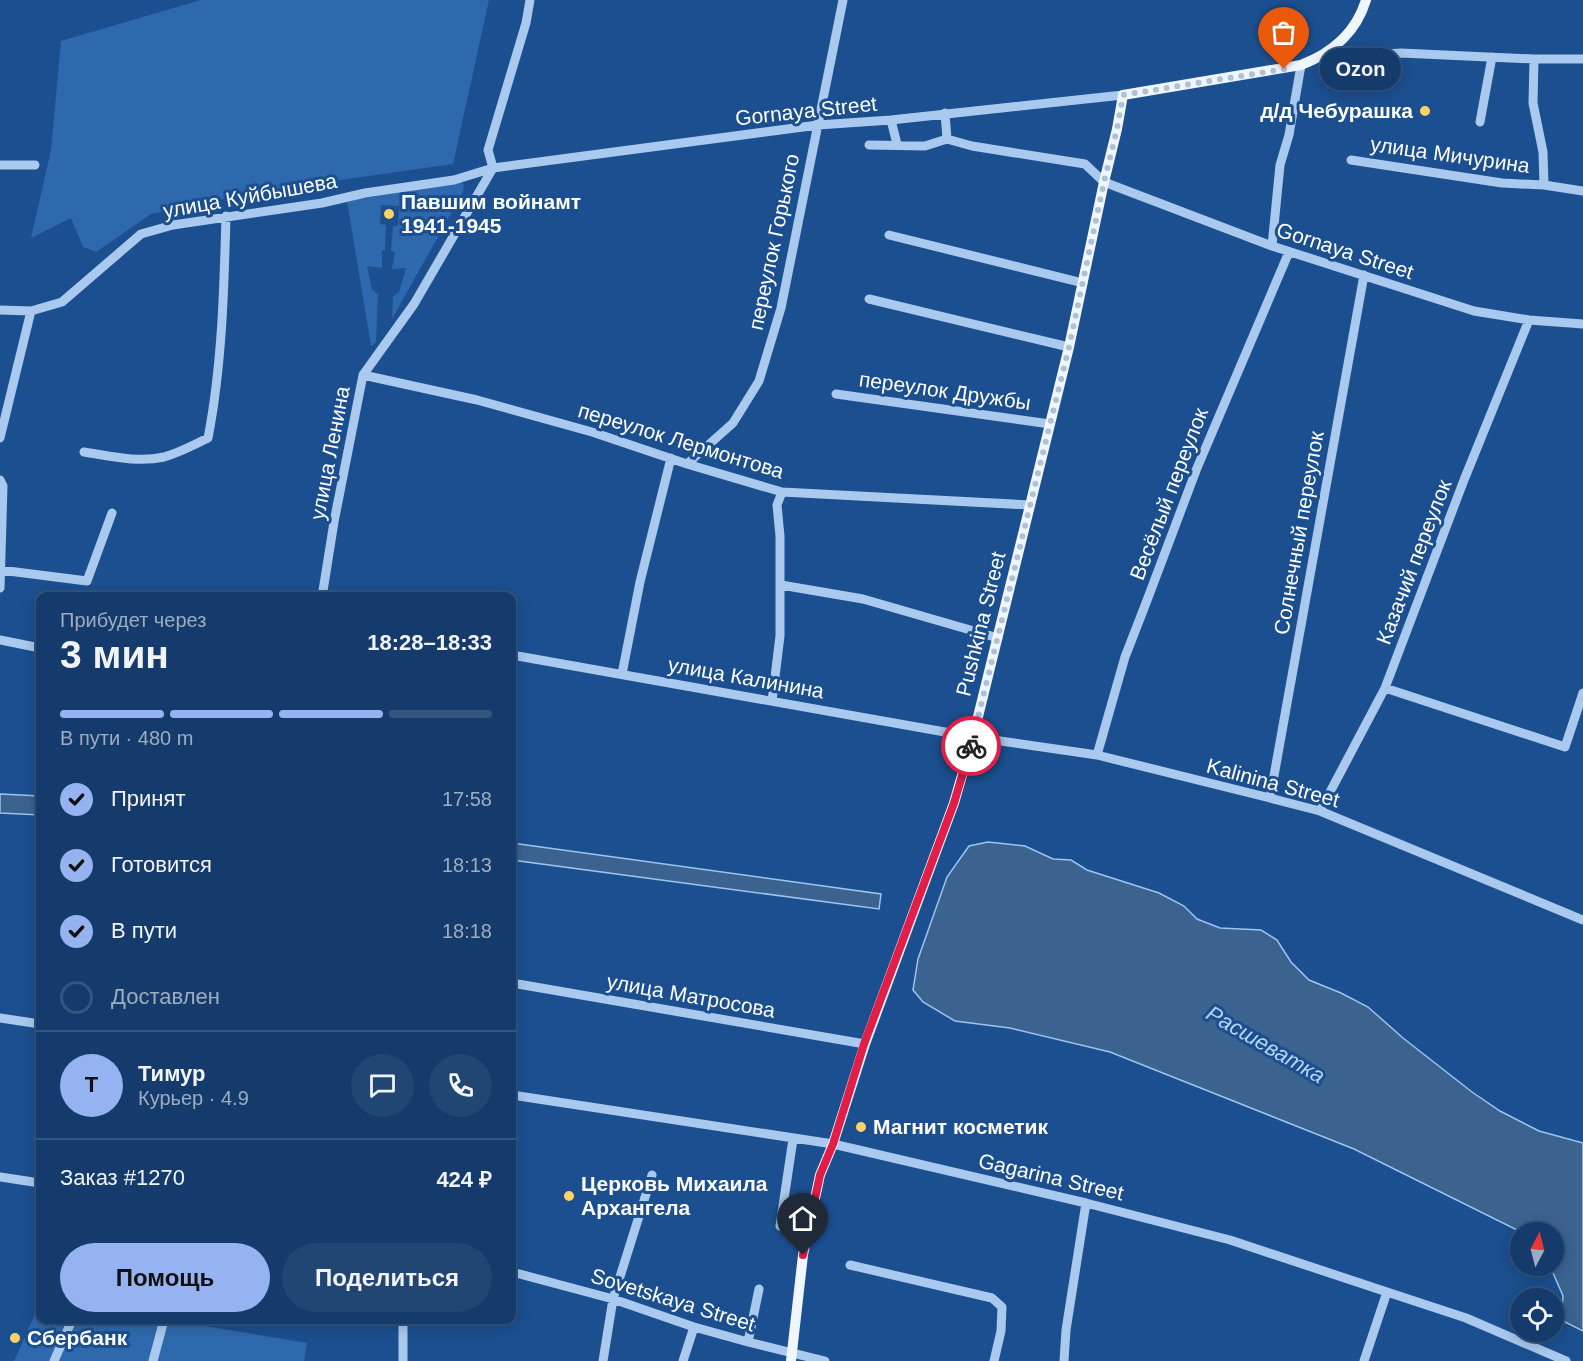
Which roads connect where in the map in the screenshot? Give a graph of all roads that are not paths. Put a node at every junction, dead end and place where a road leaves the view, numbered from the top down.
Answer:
1 (530, 0) edge
2 (843, 0) edge
3 (1366, 0) edge
4 (1492, 57) junction
5 (1320, 58) junction
6 (1582, 58) edge
7 (1534, 59) junction
8 (1301, 65) junction
9 (1123, 95) junction
10 (945, 113) junction
11 (891, 120) junction
12 (1480, 122) dead end
13 (818, 125) junction
14 (947, 139) junction
15 (897, 144) junction
16 (869, 145) dead end
17 (1351, 160) dead end
18 (0, 165) edge
19 (35, 165) dead end
20 (493, 168) junction
21 (1104, 182) junction
22 (1544, 185) junction
23 (1583, 191) edge
24 (226, 216) junction
25 (889, 235) dead end
26 (1272, 246) junction
27 (1289, 252) junction
28 (1364, 276) junction
29 (1083, 283) junction
30 (869, 299) dead end
31 (0, 310) edge
32 (31, 311) junction
33 (1529, 320) junction
34 (1583, 324) edge
35 (1069, 347) junction
36 (363, 375) junction
37 (836, 394) dead end
38 (1050, 423) junction
39 (0, 438) edge
40 (84, 452) dead end
41 (671, 458) junction
42 (687, 464) junction
43 (0, 480) edge
44 (782, 492) junction
45 (1030, 505) junction
46 (112, 513) dead end
47 (1, 570) edge
48 (781, 585) junction
49 (0, 588) edge
50 (323, 592) edge
51 (998, 638) junction
52 (0, 640) edge
53 (36, 647) edge
54 (516, 656) edge
55 (622, 674) junction
56 (1385, 688) junction
57 (1583, 693) edge
58 (772, 701) junction
59 (973, 737) junction
60 (1097, 755) junction
61 (1270, 798) junction
62 (1320, 811) junction
63 (1583, 920) edge
64 (516, 984) edge
65 (0, 1018) edge
66 (36, 1023) edge
67 (864, 1044) junction
68 (516, 1096) edge
69 (793, 1139) junction
70 (833, 1144) junction
71 (652, 1174) dead end
72 (0, 1177) edge
73 (36, 1182) edge
74 (1086, 1203) junction
75 (780, 1226) dead end
76 (850, 1265) dead end
77 (516, 1273) edge
78 (759, 1289) dead end
79 (1387, 1292) junction
80 (613, 1299) junction
81 (70, 1324) edge
82 (163, 1324) edge
83 (403, 1324) edge
84 (694, 1327) junction
85 (748, 1342) junction
86 (791, 1358) edge
87 (54, 1361) edge
88 (153, 1361) edge
89 (403, 1361) edge
90 (603, 1361) edge
91 (683, 1361) edge
92 (825, 1361) edge
93 (994, 1361) edge
94 (1064, 1361) edge
95 (1364, 1361) edge
96 (1566, 1361) edge

1 - 20 street
2 - 13 street, переулок Горького
3 - 5 main road
4 - 5 street
4 - 7 street
4 - 12 street
5 - 8 main road
6 - 7 street
7 - 22 street, улица Мичурина
8 - 9 main road
8 - 26 street
9 - 10 street, Gornaya Street
9 - 21 main road, Pushkina Street
10 - 11 street, Gornaya Street
10 - 14 street
11 - 13 street, Gornaya Street
11 - 15 street
13 - 20 street, Gornaya Street
13 - 42 street, переулок Горького
14 - 15 street
14 - 21 street, Gornaya Street
15 - 16 street
17 - 22 street, улица Мичурина
18 - 19 street
20 - 24 street, улица Куйбышева
20 - 36 street, улица Ленина
21 - 26 street, Gornaya Street
21 - 29 main road, Pushkina Street
22 - 23 street, улица Мичурина
24 - 32 street, улица Куйбышева
24 - 40 street
25 - 29 street
26 - 27 street, Gornaya Street
27 - 28 street, Gornaya Street
27 - 60 street, Весёлый переулок
28 - 33 street, Gornaya Street
28 - 61 street, Солнечный переулок
29 - 35 main road, Pushkina Street
30 - 35 street
31 - 32 street, улица Куйбышева
32 - 39 street
33 - 34 street, Gornaya Street
33 - 56 street, Казачий переулок
35 - 38 main road, Pushkina Street
36 - 41 street, переулок Лермонтова
36 - 50 street, улица Ленина
37 - 38 street, переулок Дружбы
38 - 45 main road, Pushkina Street
41 - 42 street, переулок Лермонтова
41 - 55 street
42 - 44 street, переулок Лермонтова
43 - 47 street
44 - 45 street, переулок Лермонтова
44 - 48 street
45 - 51 main road, Pushkina Street
46 - 47 street
47 - 49 street
48 - 51 street
48 - 58 street
51 - 59 main road, Pushkina Street
52 - 53 street
54 - 55 street, улица Калинина
55 - 58 street, улица Калинина
56 - 57 street
56 - 62 street, Казачий переулок
58 - 59 street, улица Калинина
59 - 60 street, Kalinina Street
59 - 67 main road, Pushkina Street
60 - 61 street, Kalinina Street
61 - 62 street, Kalinina Street
62 - 63 street, Kalinina Street
64 - 67 street, улица Матросова
65 - 66 street
67 - 70 main road, Pushkina Street
68 - 69 street, Gagarina Street
69 - 70 street, Gagarina Street
69 - 75 street
70 - 74 street, Gagarina Street
70 - 86 main road, Pushkina Street
71 - 80 street
72 - 73 street
74 - 79 street, Gagarina Street
74 - 94 street
76 - 93 street
77 - 80 street, Sovetskaya Street
78 - 85 street
79 - 95 street
79 - 96 street, Gagarina Street
80 - 84 street, Sovetskaya Street
80 - 90 street
81 - 87 street
82 - 88 street
83 - 89 street
84 - 85 street, Sovetskaya Street
84 - 91 street
85 - 86 street, Sovetskaya Street
86 - 92 street, Sovetskaya Street

